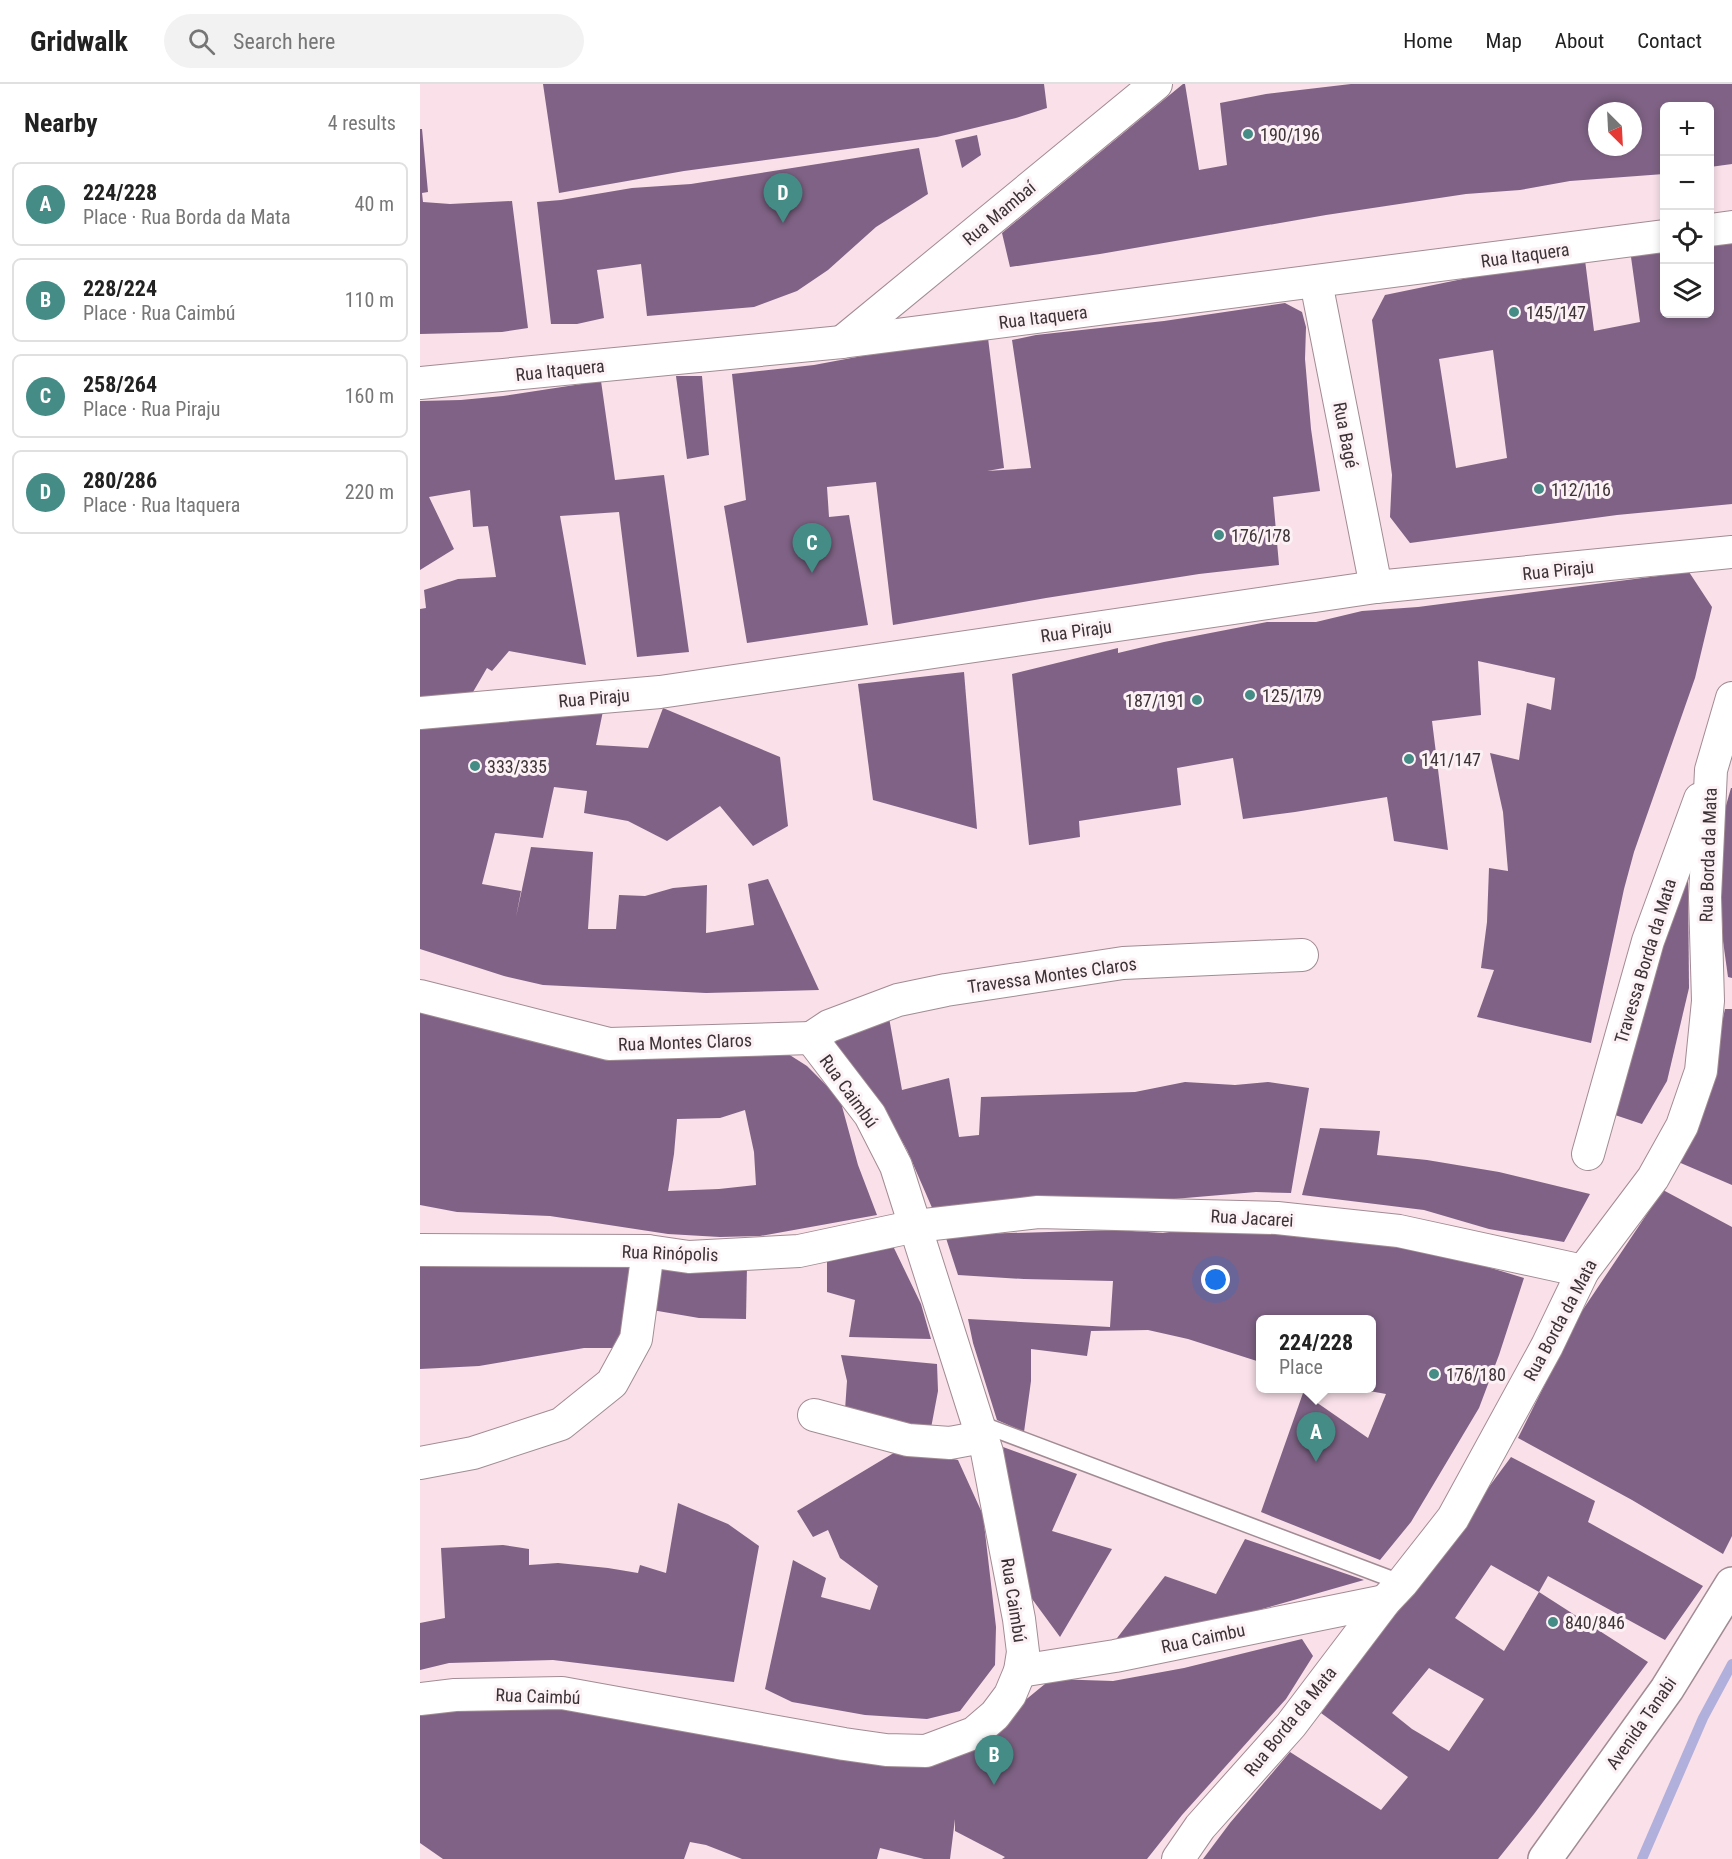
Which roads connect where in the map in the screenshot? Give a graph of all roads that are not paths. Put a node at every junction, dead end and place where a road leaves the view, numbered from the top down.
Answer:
1 (1156, 84) edge
2 (1732, 227) edge
3 (1714, 229) edge
4 (1660, 237) edge
5 (1316, 282) junction
6 (842, 342) junction
7 (420, 384) edge
8 (1732, 552) edge
9 (1376, 587) junction
10 (1732, 698) edge
11 (420, 713) edge
12 (1711, 770) junction
13 (1302, 955) dead end
14 (420, 996) edge
15 (811, 1038) junction
16 (1588, 1154) dead end
17 (916, 1226) junction
18 (420, 1251) edge
19 (648, 1251) junction
20 (1583, 1271) junction
21 (814, 1415) dead end
22 (980, 1430) junction
23 (420, 1463) edge
24 (1732, 1584) edge
25 (1394, 1592) junction
26 (1020, 1671) junction
27 (420, 1699) edge
28 (1178, 1859) edge
29 (1545, 1859) edge

1 - 6 street, Rua Mambaí
2 - 3 street
4 - 5 street, Rua Itaquera
5 - 6 street, Rua Itaquera
5 - 9 street, Rua Bagé
6 - 7 street, Rua Itaquera
8 - 9 street, Rua Piraju
9 - 11 street, Rua Piraju
10 - 12 street, Rua Borda da Mata
12 - 16 street, Travessa Borda da Mata
12 - 20 street, Rua Borda da Mata
13 - 15 street, Travessa Montes Claros
14 - 15 street, Rua Montes Claros
15 - 17 street, Rua Caimbú
17 - 19 street, Rua Rinópolis
17 - 20 street, Rua Jacarei
17 - 22 street, Rua Caimbú
18 - 19 street, Rua Rinópolis
19 - 23 street
20 - 25 street, Rua Borda da Mata
21 - 22 street
22 - 25 lane
22 - 26 street, Rua Caimbú
24 - 29 street, Avenida Tanabi
25 - 26 street, Rua Caimbu
25 - 28 street, Rua Borda da Mata
26 - 27 street, Rua Caimbú

